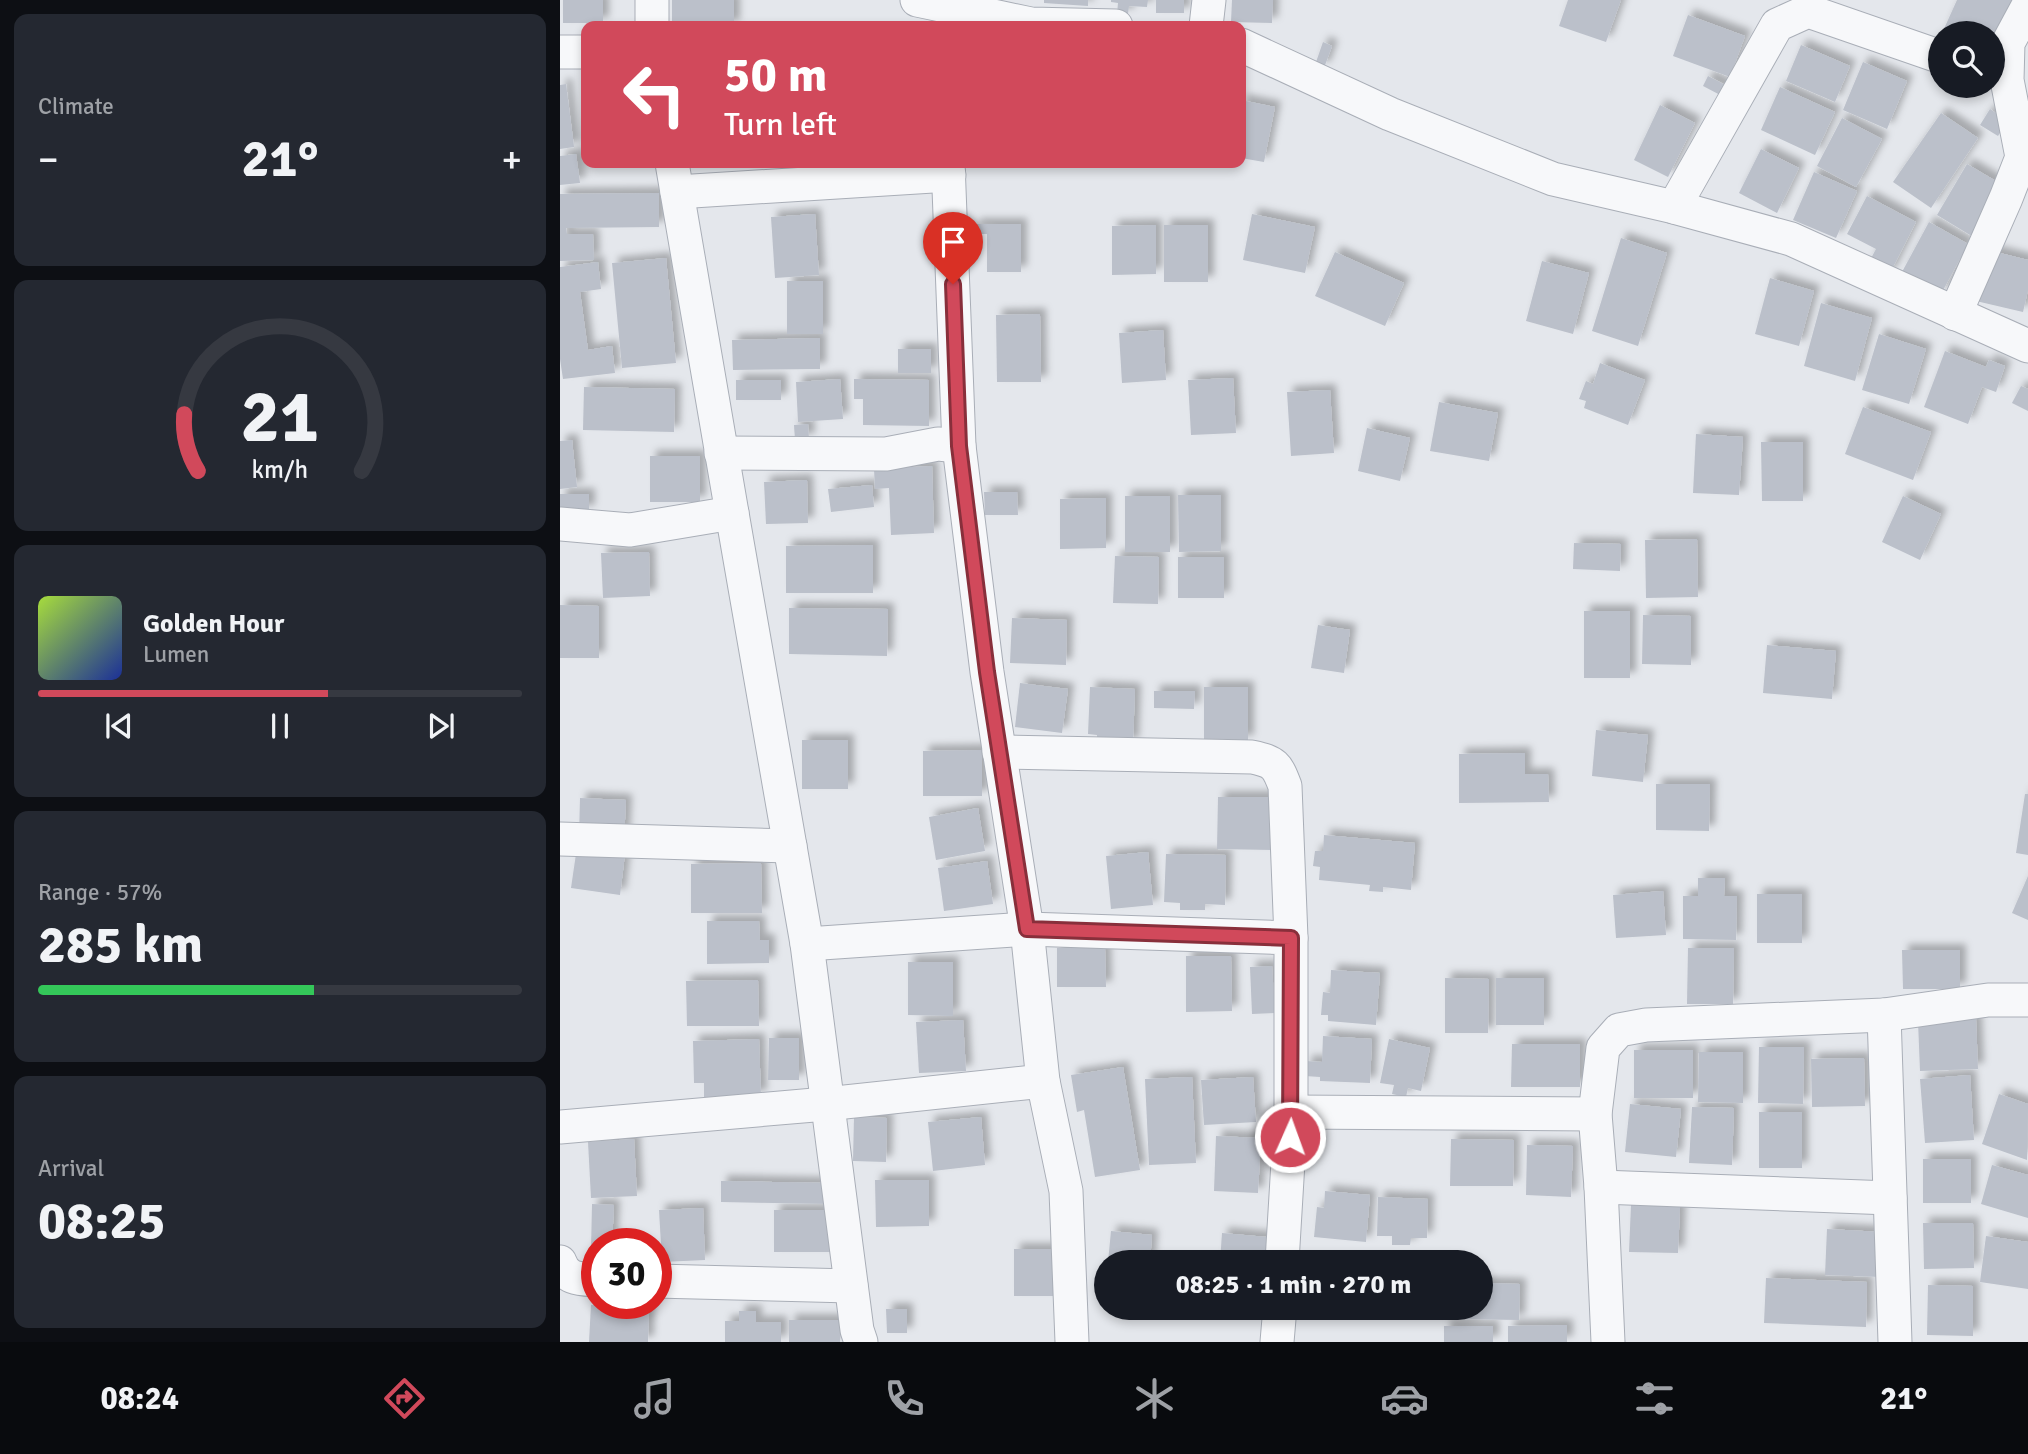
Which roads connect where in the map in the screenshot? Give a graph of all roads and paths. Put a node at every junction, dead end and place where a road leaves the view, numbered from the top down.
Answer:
1 (652, 0) edge
2 (1209, 0) edge
3 (2028, 6) edge
4 (930, 10) edge
5 (653, 21) edge
6 (1009, 21) edge
7 (1207, 21) edge
8 (1246, 47) edge
9 (581, 51) edge
10 (560, 52) edge
11 (1928, 53) edge
12 (2010, 82) edge
13 (948, 169) edge
14 (674, 177) edge
15 (1674, 207) junction
16 (1955, 314) junction
17 (2028, 346) edge
18 (959, 446) junction
19 (721, 453) junction
20 (732, 513) junction
21 (560, 524) edge
22 (999, 752) junction
23 (560, 839) edge
24 (790, 846) junction
25 (1027, 929) junction
26 (1291, 938) junction
27 (807, 944) junction
28 (2028, 1000) edge
29 (1884, 1016) junction
30 (1043, 1081) junction
31 (826, 1104) junction
32 (1291, 1112) junction
33 (1595, 1114) junction
34 (560, 1127) edge
35 (1601, 1187) junction
36 (1890, 1198) junction
37 (1283, 1250) edge
38 (560, 1262) edge
39 (581, 1279) edge
40 (672, 1281) edge
41 (851, 1286) junction
42 (1279, 1320) edge
43 (861, 1342) edge
44 (1072, 1342) edge
45 (1277, 1342) edge
46 (1608, 1342) edge
47 (1895, 1342) edge

1 - 5 street
2 - 7 street
3 - 12 street
4 - 6 street
8 - 15 street
9 - 10 street
11 - 15 street
12 - 16 street
13 - 14 street
13 - 18 street
14 - 19 street
15 - 16 street
16 - 17 street
18 - 19 street
18 - 22 street
19 - 20 street
20 - 21 street
20 - 24 street
22 - 25 street
22 - 26 street
23 - 24 street
24 - 27 street
25 - 26 street
25 - 27 street
25 - 30 street
26 - 32 street
27 - 31 street
28 - 29 street
29 - 33 street
29 - 36 street
30 - 31 street
30 - 44 street
31 - 34 street
31 - 41 street
32 - 33 street
32 - 37 street
33 - 35 street
35 - 36 street
35 - 46 street
36 - 47 street
38 - 39 street
40 - 41 street
41 - 43 street
42 - 45 street

